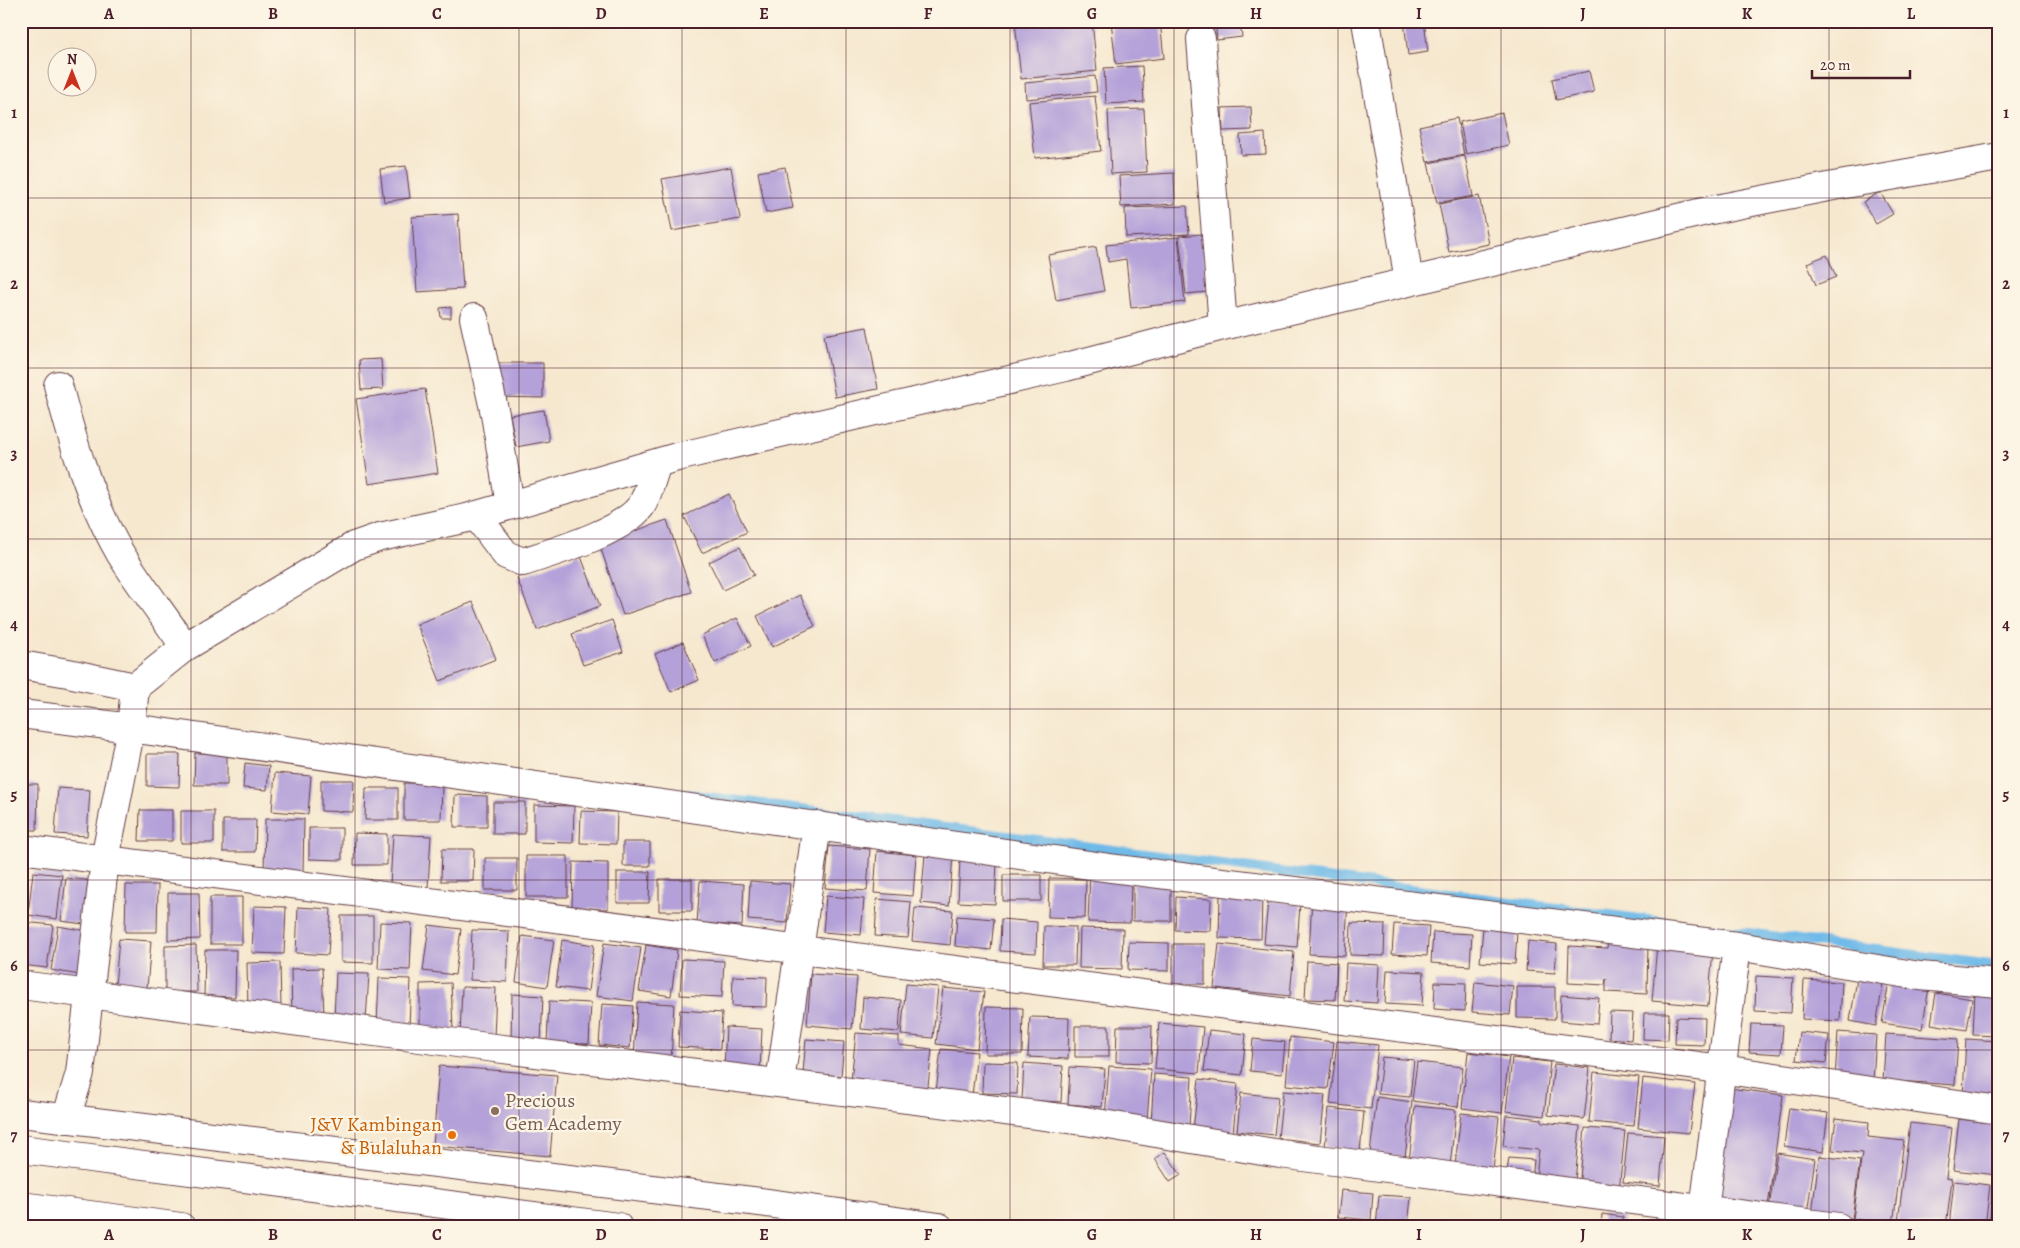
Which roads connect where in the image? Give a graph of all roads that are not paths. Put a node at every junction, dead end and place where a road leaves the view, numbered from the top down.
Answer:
1 (1366, 21) edge
2 (1201, 39) dead end
3 (1999, 156) edge
4 (1409, 281) junction
5 (474, 318) dead end
6 (1223, 326) junction
7 (58, 385) dead end
8 (657, 463) junction
9 (510, 505) junction
10 (476, 515) junction
11 (185, 647) junction
12 (21, 665) edge
13 (135, 687) junction
14 (21, 714) edge
15 (131, 728) junction
16 (816, 825) junction
17 (21, 849) edge
18 (105, 859) junction
19 (1737, 946) junction
20 (799, 950) junction
21 (1999, 983) edge
22 (21, 985) edge
23 (90, 994) junction
24 (1721, 1068) junction
25 (780, 1082) junction
26 (1999, 1110) edge
27 (21, 1113) edge
28 (66, 1119) junction
29 (21, 1149) edge
30 (21, 1206) edge
31 (1702, 1218) edge
32 (181, 1227) edge
33 (618, 1227) edge
34 (939, 1227) edge
35 (1838, 1227) edge

1 - 4 street
2 - 6 street
3 - 4 street
4 - 6 street
5 - 9 street
6 - 8 street
7 - 11 street
8 - 9 street
8 - 10 street
9 - 10 street
10 - 11 street
11 - 13 street
12 - 13 street
13 - 15 street
14 - 15 street
15 - 16 street
15 - 18 street
16 - 19 street
16 - 20 street
17 - 18 street
18 - 20 street
18 - 23 street
19 - 21 street
19 - 24 street
20 - 24 street
20 - 25 street
22 - 23 street
23 - 25 street
23 - 28 street
24 - 26 street
24 - 31 street
25 - 31 street
27 - 28 street
28 - 34 street
29 - 33 street
30 - 32 street
31 - 35 street

